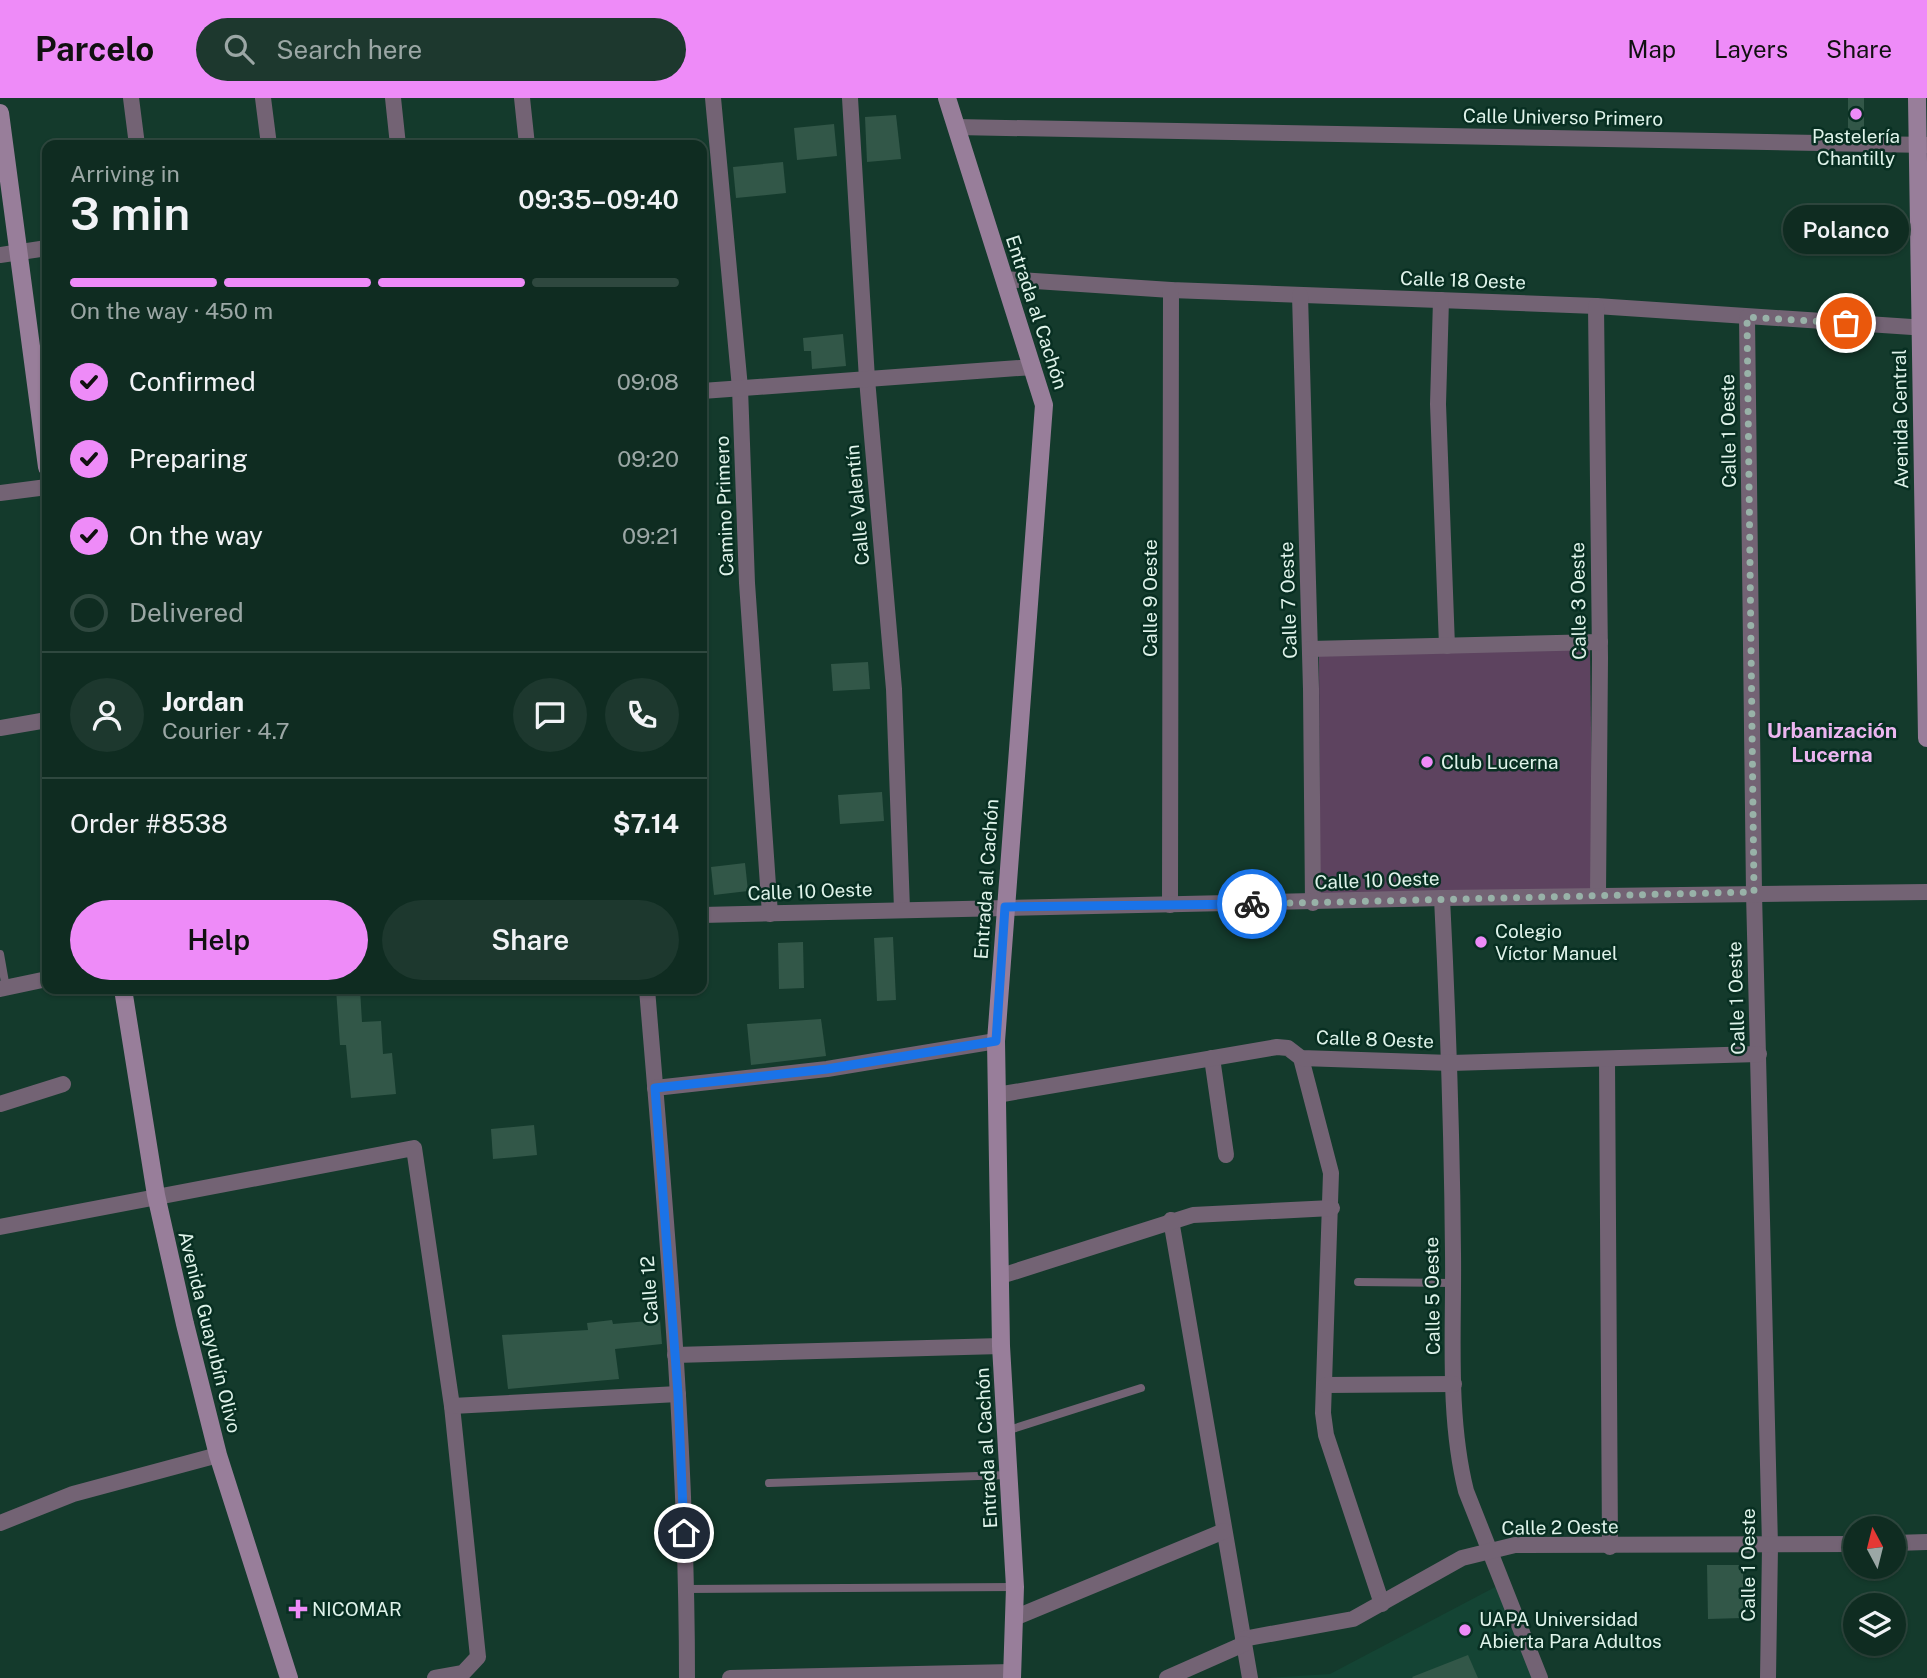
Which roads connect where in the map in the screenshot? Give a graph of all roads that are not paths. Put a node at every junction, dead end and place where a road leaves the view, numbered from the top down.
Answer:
1 (131, 98) edge
2 (263, 98) edge
3 (393, 98) edge
4 (522, 98) edge
5 (713, 98) edge
6 (850, 98) edge
7 (947, 98) edge
8 (1917, 98) edge
9 (0, 113) edge
10 (956, 127) junction
11 (136, 140) edge
12 (268, 140) edge
13 (397, 140) edge
14 (526, 140) edge
15 (1923, 145) edge
16 (42, 249) edge
17 (8, 254) edge
18 (1004, 279) junction
19 (1171, 290) junction
20 (1300, 295) junction
21 (1441, 300) junction
22 (1596, 306) junction
23 (1747, 317) junction
24 (1923, 328) edge
25 (1033, 367) junction
26 (867, 379) junction
27 (740, 388) junction
28 (707, 391) edge
29 (42, 440) edge
30 (42, 488) edge
31 (0, 493) edge
32 (1600, 642) junction
33 (1447, 646) junction
34 (1310, 649) junction
35 (42, 721) edge
36 (0, 728) edge
37 (1927, 738) edge
38 (1754, 892) junction
39 (1927, 892) edge
40 (1598, 896) junction
41 (1442, 898) junction
42 (1312, 903) junction
43 (1170, 905) junction
44 (1005, 907) junction
45 (902, 909) junction
46 (770, 914) junction
47 (707, 915) edge
48 (0, 954) edge
49 (42, 980) edge
50 (3, 988) edge
51 (124, 994) edge
52 (648, 994) edge
53 (996, 1041) junction
54 (1759, 1054) junction
55 (1212, 1058) junction
56 (1301, 1058) junction
57 (1607, 1059) junction
58 (1451, 1063) junction
59 (63, 1084) dead end
60 (655, 1088) junction
61 (997, 1095) junction
62 (0, 1104) edge
63 (1226, 1155) dead end
64 (156, 1195) junction
65 (1332, 1208) junction
66 (1171, 1220) junction
67 (0, 1227) edge
68 (1001, 1276) junction
69 (1358, 1282) dead end
70 (1453, 1283) junction
71 (1001, 1346) junction
72 (675, 1355) junction
73 (1454, 1384) junction
74 (1326, 1385) junction
75 (1141, 1388) dead end
76 (678, 1394) junction
77 (452, 1406) junction
78 (1006, 1432) junction
79 (218, 1455) junction
80 (1008, 1475) junction
81 (769, 1483) dead end
82 (0, 1523) edge
83 (1224, 1531) junction
84 (1927, 1542) edge
85 (1906, 1543) edge
86 (1843, 1544) edge
87 (1770, 1546) junction
88 (1610, 1547) junction
89 (1489, 1549) junction
90 (1015, 1587) junction
91 (687, 1589) junction
92 (1382, 1604) junction
93 (1014, 1618) junction
94 (1243, 1642) junction
95 (1012, 1675) edge
96 (289, 1678) edge
97 (435, 1678) edge
98 (687, 1678) edge
99 (730, 1678) edge
100 (1167, 1678) edge
101 (1250, 1678) edge
102 (1540, 1678) edge
103 (1768, 1678) edge

1 - 11 street
2 - 12 street
3 - 13 street
4 - 14 street
5 - 27 street, Camino Primero
6 - 26 street, Calle Valentín
7 - 10 main road, Entrada al Cachón
8 - 15 main road, Avenida Central
9 - 17 main road
10 - 15 street, Calle Universo Primero
10 - 18 main road, Entrada al Cachón
15 - 24 main road, Avenida Central
16 - 17 street
17 - 29 main road
18 - 19 street, Calle 18 Oeste
18 - 25 main road, Entrada al Cachón
19 - 20 street, Calle 18 Oeste
19 - 43 street, Calle 9 Oeste
20 - 21 street, Calle 18 Oeste
20 - 34 street, Calle 7 Oeste
21 - 22 street, Calle 18 Oeste
21 - 33 street
22 - 23 street, Calle 18 Oeste
22 - 32 street, Calle 3 Oeste
23 - 24 street, Calle 18 Oeste
23 - 38 street, Calle 1 Oeste
24 - 37 main road, Avenida Central
25 - 26 street
25 - 44 main road, Entrada al Cachón
26 - 27 street
26 - 45 street, Calle Valentín
27 - 28 street
27 - 46 street, Camino Primero
30 - 31 street
32 - 33 street
32 - 40 street, Calle 3 Oeste
33 - 34 street
34 - 42 street, Calle 7 Oeste
35 - 36 street
38 - 39 street, Calle 10 Oeste
38 - 40 street, Calle 10 Oeste
38 - 54 street, Calle 1 Oeste
40 - 41 street, Calle 10 Oeste
41 - 42 street, Calle 10 Oeste
41 - 58 street, Calle 5 Oeste
42 - 43 street, Calle 10 Oeste
43 - 44 street, Calle 10 Oeste
44 - 45 street, Calle 10 Oeste
44 - 53 main road, Entrada al Cachón
45 - 46 street, Calle 10 Oeste
46 - 47 street, Calle 10 Oeste
48 - 50 lane
49 - 50 street
51 - 64 main road, Avenida Guayubín Olivo
52 - 60 street, Calle 12
53 - 60 street
53 - 61 main road, Entrada al Cachón
54 - 57 street, Calle 8 Oeste
54 - 87 street, Calle 1 Oeste
55 - 56 street, Calle 8 Oeste
55 - 61 street, Calle 8 Oeste
55 - 63 street
56 - 58 street, Calle 8 Oeste
56 - 65 street
57 - 58 street, Calle 8 Oeste
57 - 88 street
58 - 70 street, Calle 5 Oeste
59 - 62 street
60 - 72 street, Calle 12
61 - 68 main road, Entrada al Cachón
64 - 67 street
64 - 77 street
64 - 79 main road, Avenida Guayubín Olivo
65 - 66 street
65 - 74 street
66 - 68 street
66 - 83 street
68 - 71 main road, Entrada al Cachón
69 - 70 lane
70 - 73 street, Calle 5 Oeste
71 - 72 street
71 - 78 main road, Entrada al Cachón
72 - 76 street, Calle 12
73 - 74 street
73 - 89 street, Calle 5 Oeste
74 - 92 street
75 - 78 lane
76 - 77 street
76 - 91 street, Calle 12
77 - 97 street
78 - 80 main road, Entrada al Cachón
79 - 82 street
79 - 96 main road, Avenida Guayubín Olivo
80 - 81 lane
80 - 90 main road, Entrada al Cachón
83 - 93 street
83 - 94 street
84 - 85 street
86 - 87 street, Calle 2 Oeste
87 - 88 street, Calle 2 Oeste
87 - 103 street, Calle 1 Oeste
88 - 89 street, Calle 2 Oeste
89 - 92 street, Calle 2 Oeste
89 - 102 street, Calle 5 Oeste
90 - 91 lane
90 - 93 main road, Entrada al Cachón
91 - 98 street, Calle 12
92 - 94 street, Calle 2 Oeste
93 - 95 main road, Entrada al Cachón
94 - 100 street, Calle 2 Oeste
94 - 101 street
95 - 99 street

